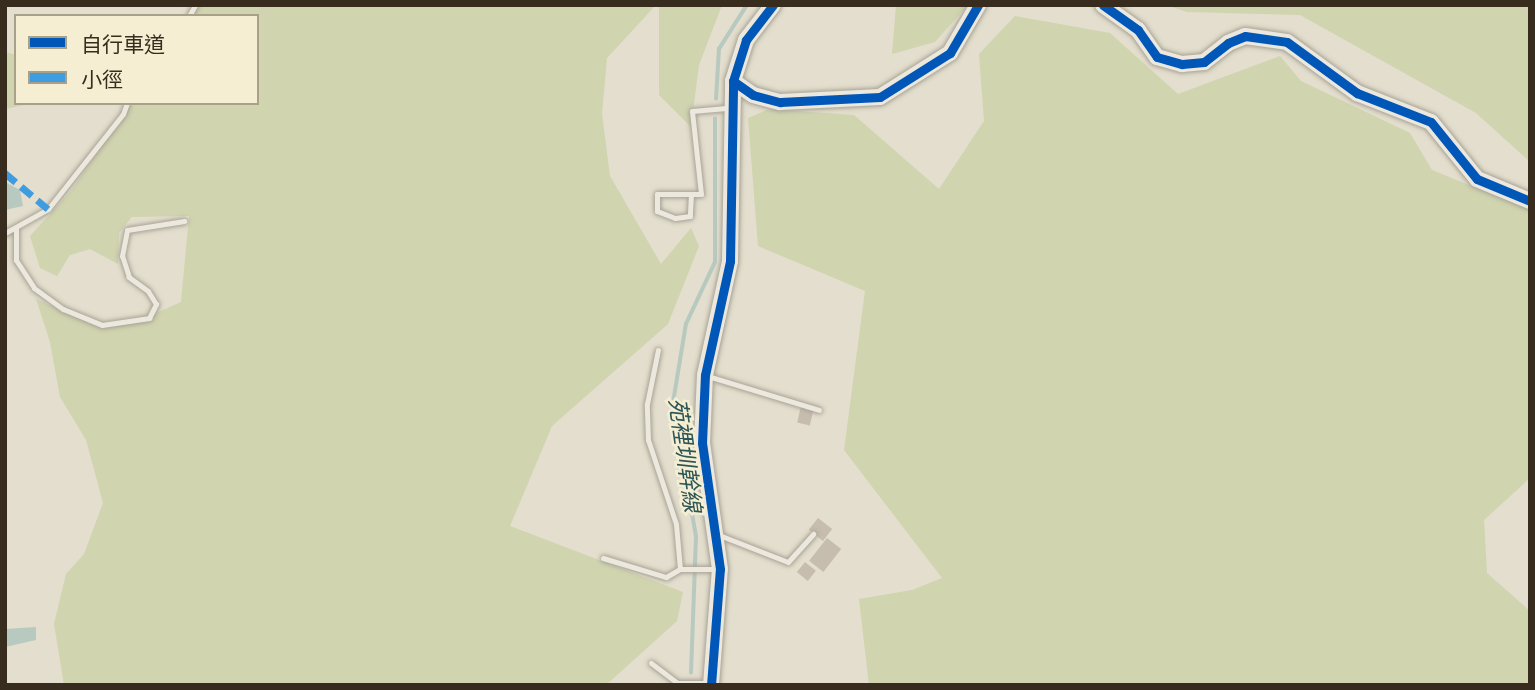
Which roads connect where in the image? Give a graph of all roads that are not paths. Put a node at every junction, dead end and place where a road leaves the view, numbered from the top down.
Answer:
1 (773, 5) edge
2 (978, 5) edge
3 (1103, 5) edge
4 (733, 81) junction
5 (126, 105) edge
6 (732, 107) junction
7 (691, 194) junction
8 (1530, 201) edge
9 (184, 220) dead end
10 (16, 228) junction
11 (5, 233) edge
12 (658, 350) dead end
13 (705, 375) junction
14 (819, 410) dead end
15 (716, 534) junction
16 (813, 534) dead end
17 (603, 558) dead end
18 (680, 569) junction
19 (720, 569) junction
20 (651, 663) dead end
21 (711, 684) edge

1 - 4 street
2 - 4 street
3 - 8 street
4 - 6 street
5 - 10 lane
6 - 7 lane
6 - 13 street
7 - 7 lane
9 - 10 lane
10 - 11 lane
12 - 18 lane
13 - 14 lane
13 - 15 street
15 - 16 lane
15 - 19 street
17 - 18 lane
18 - 19 lane
19 - 21 street
20 - 21 lane

